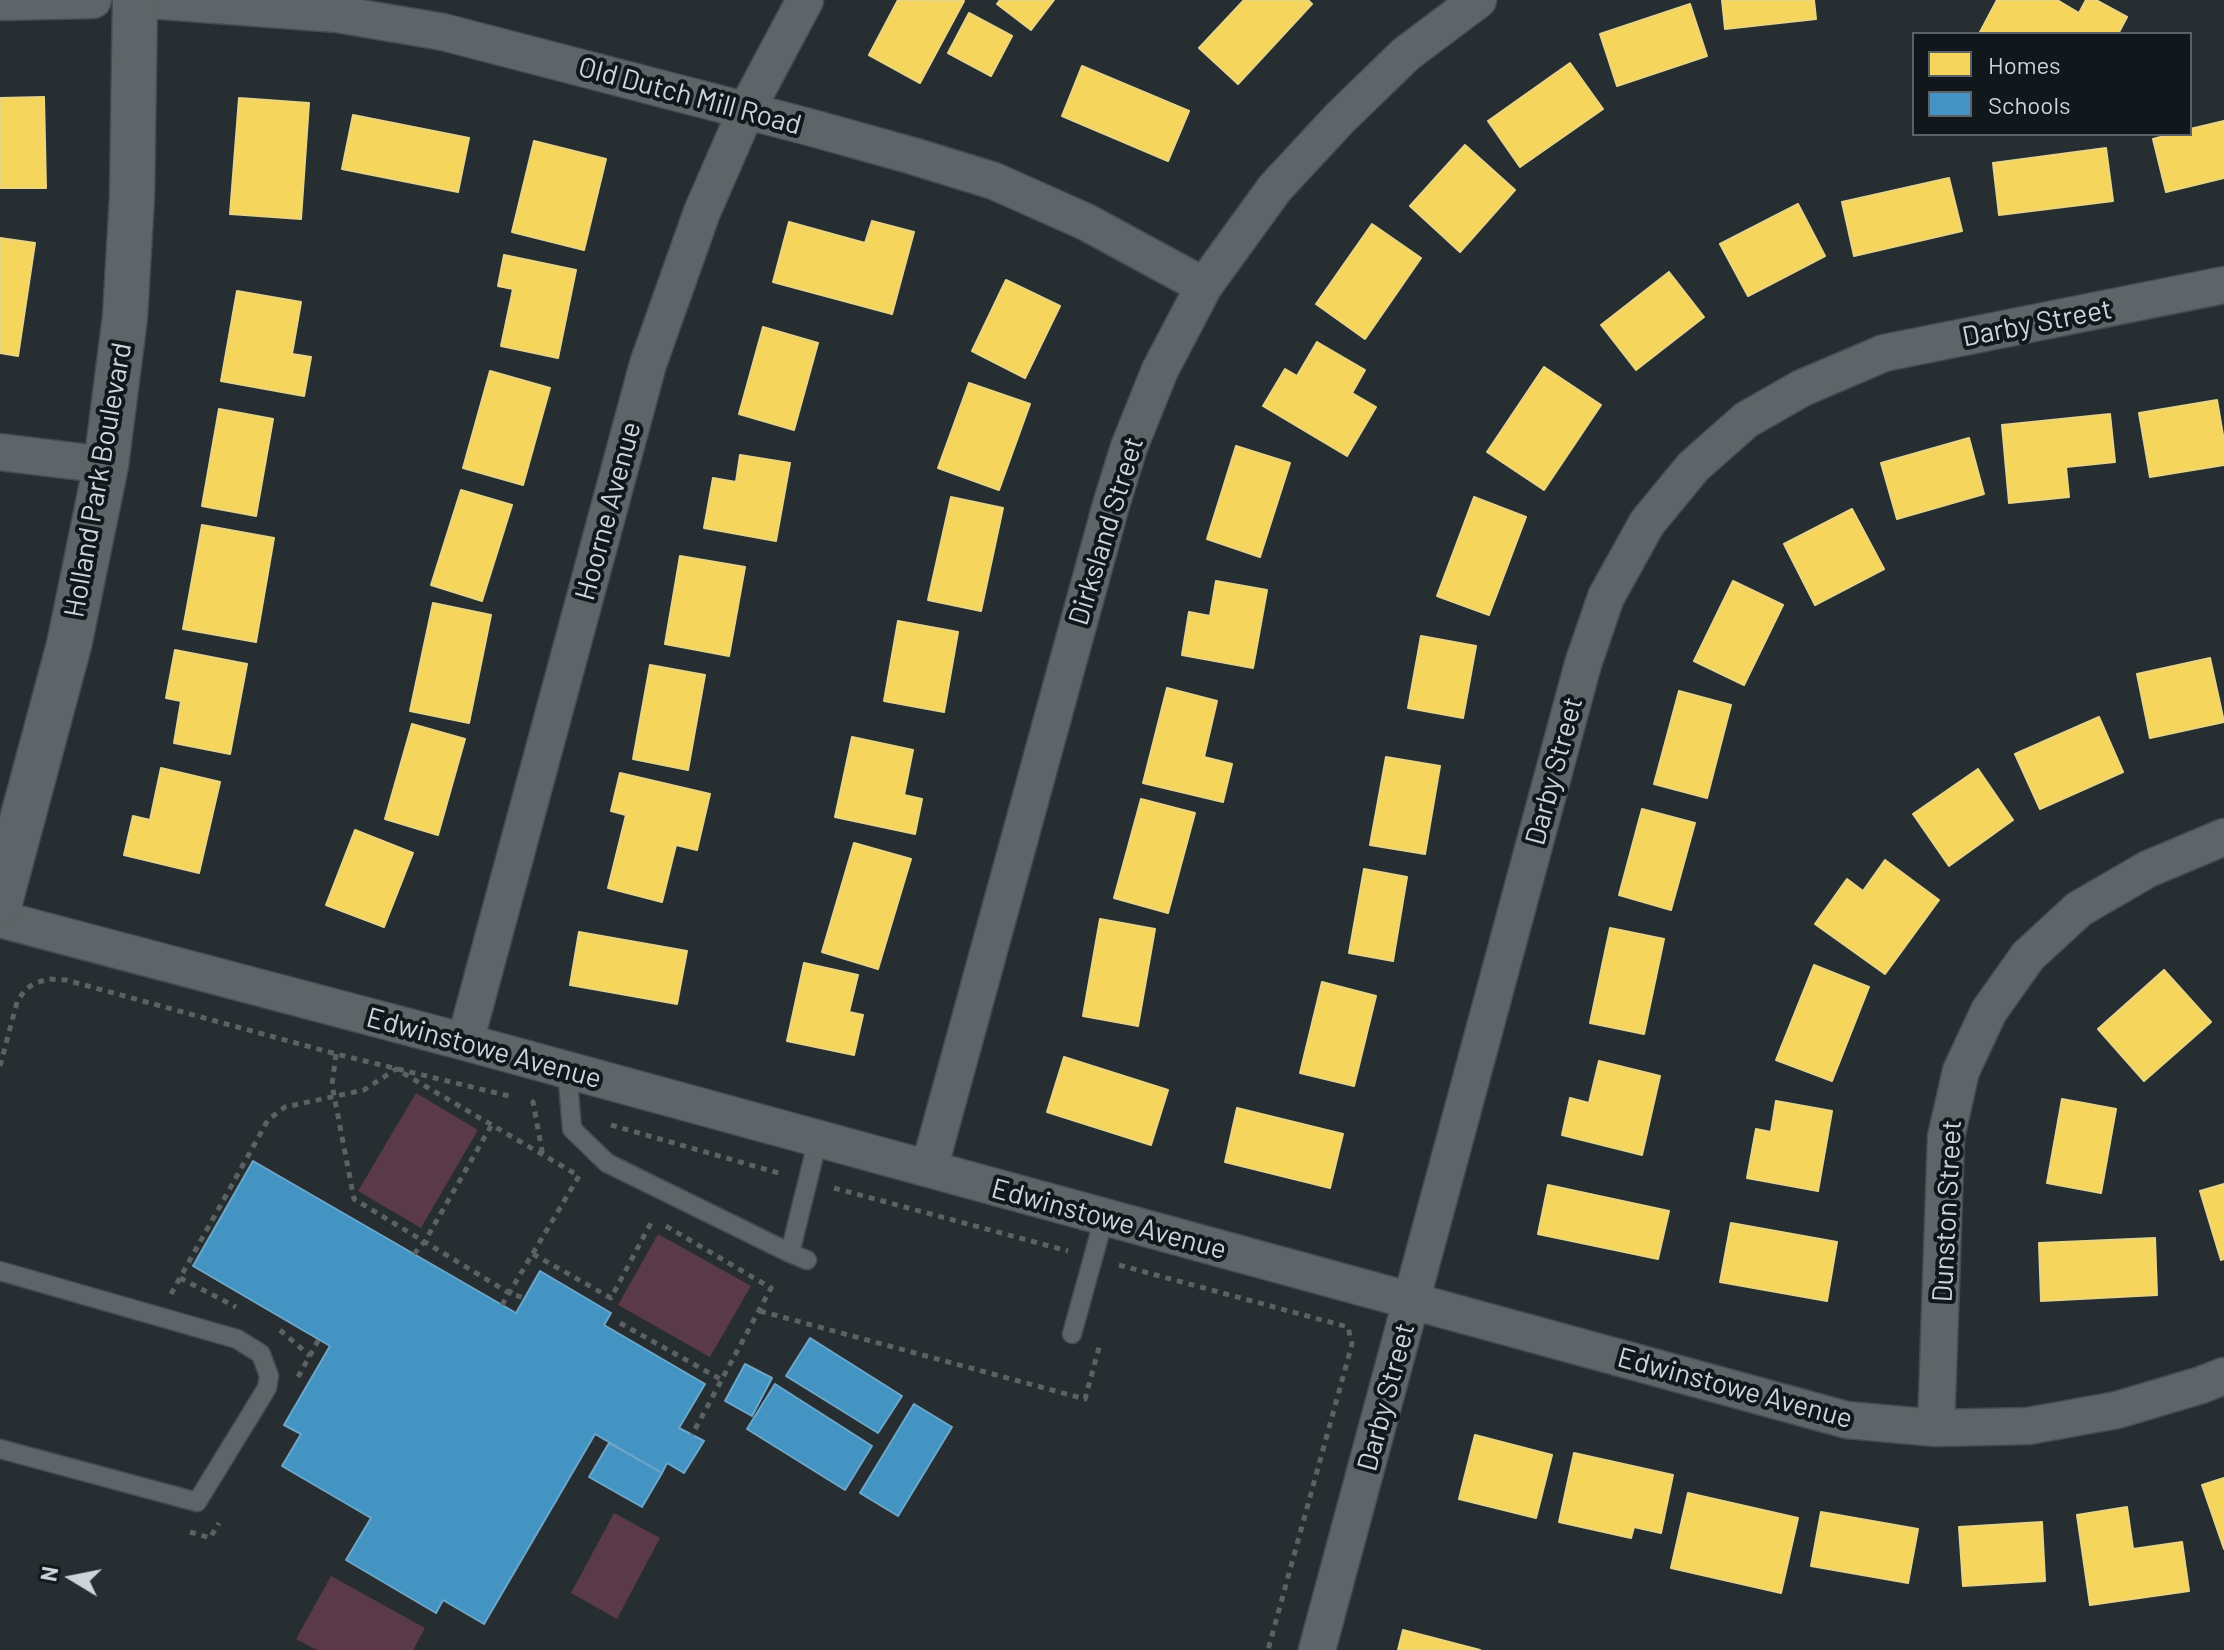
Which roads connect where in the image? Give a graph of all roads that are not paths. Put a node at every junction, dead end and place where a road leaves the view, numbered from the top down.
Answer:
1 (93, 0) edge
2 (135, 0) edge
3 (149, 0) edge
4 (805, 0) edge
5 (1478, 0) edge
6 (0, 2) edge
7 (746, 111) junction
8 (2224, 285) edge
9 (1204, 286) junction
10 (0, 452) edge
11 (106, 465) junction
12 (2224, 837) edge
13 (0, 902) edge
14 (0, 919) edge
15 (465, 1042) junction
16 (567, 1070) junction
17 (818, 1139) junction
18 (929, 1169) junction
19 (1104, 1218) junction
20 (0, 1271) edge
21 (1412, 1302) junction
22 (1072, 1334) dead end
23 (2224, 1376) edge
24 (1936, 1428) junction
25 (0, 1449) edge
26 (1317, 1650) edge

1 - 6 street
2 - 11 street, Holland Park Boulevard
3 - 7 street, Old Dutch Mill Road
4 - 7 street, Hoorne Avenue
5 - 9 street, Dirksland Street
7 - 9 street, Old Dutch Mill Road
7 - 15 street, Hoorne Avenue
8 - 21 street, Darby Street
9 - 18 street, Dirksland Street
10 - 11 street
11 - 13 street, Holland Park Boulevard
12 - 24 street, Dunston Street
14 - 15 street, Edwinstowe Avenue
15 - 16 street, Edwinstowe Avenue
16 - 17 street, Edwinstowe Avenue
16 - 17 lane
17 - 18 street, Edwinstowe Avenue
18 - 19 street, Edwinstowe Avenue
19 - 21 street, Edwinstowe Avenue
19 - 22 lane
20 - 25 lane
21 - 24 street, Edwinstowe Avenue
21 - 26 street, Darby Street
23 - 24 street, Edwinstowe Avenue

